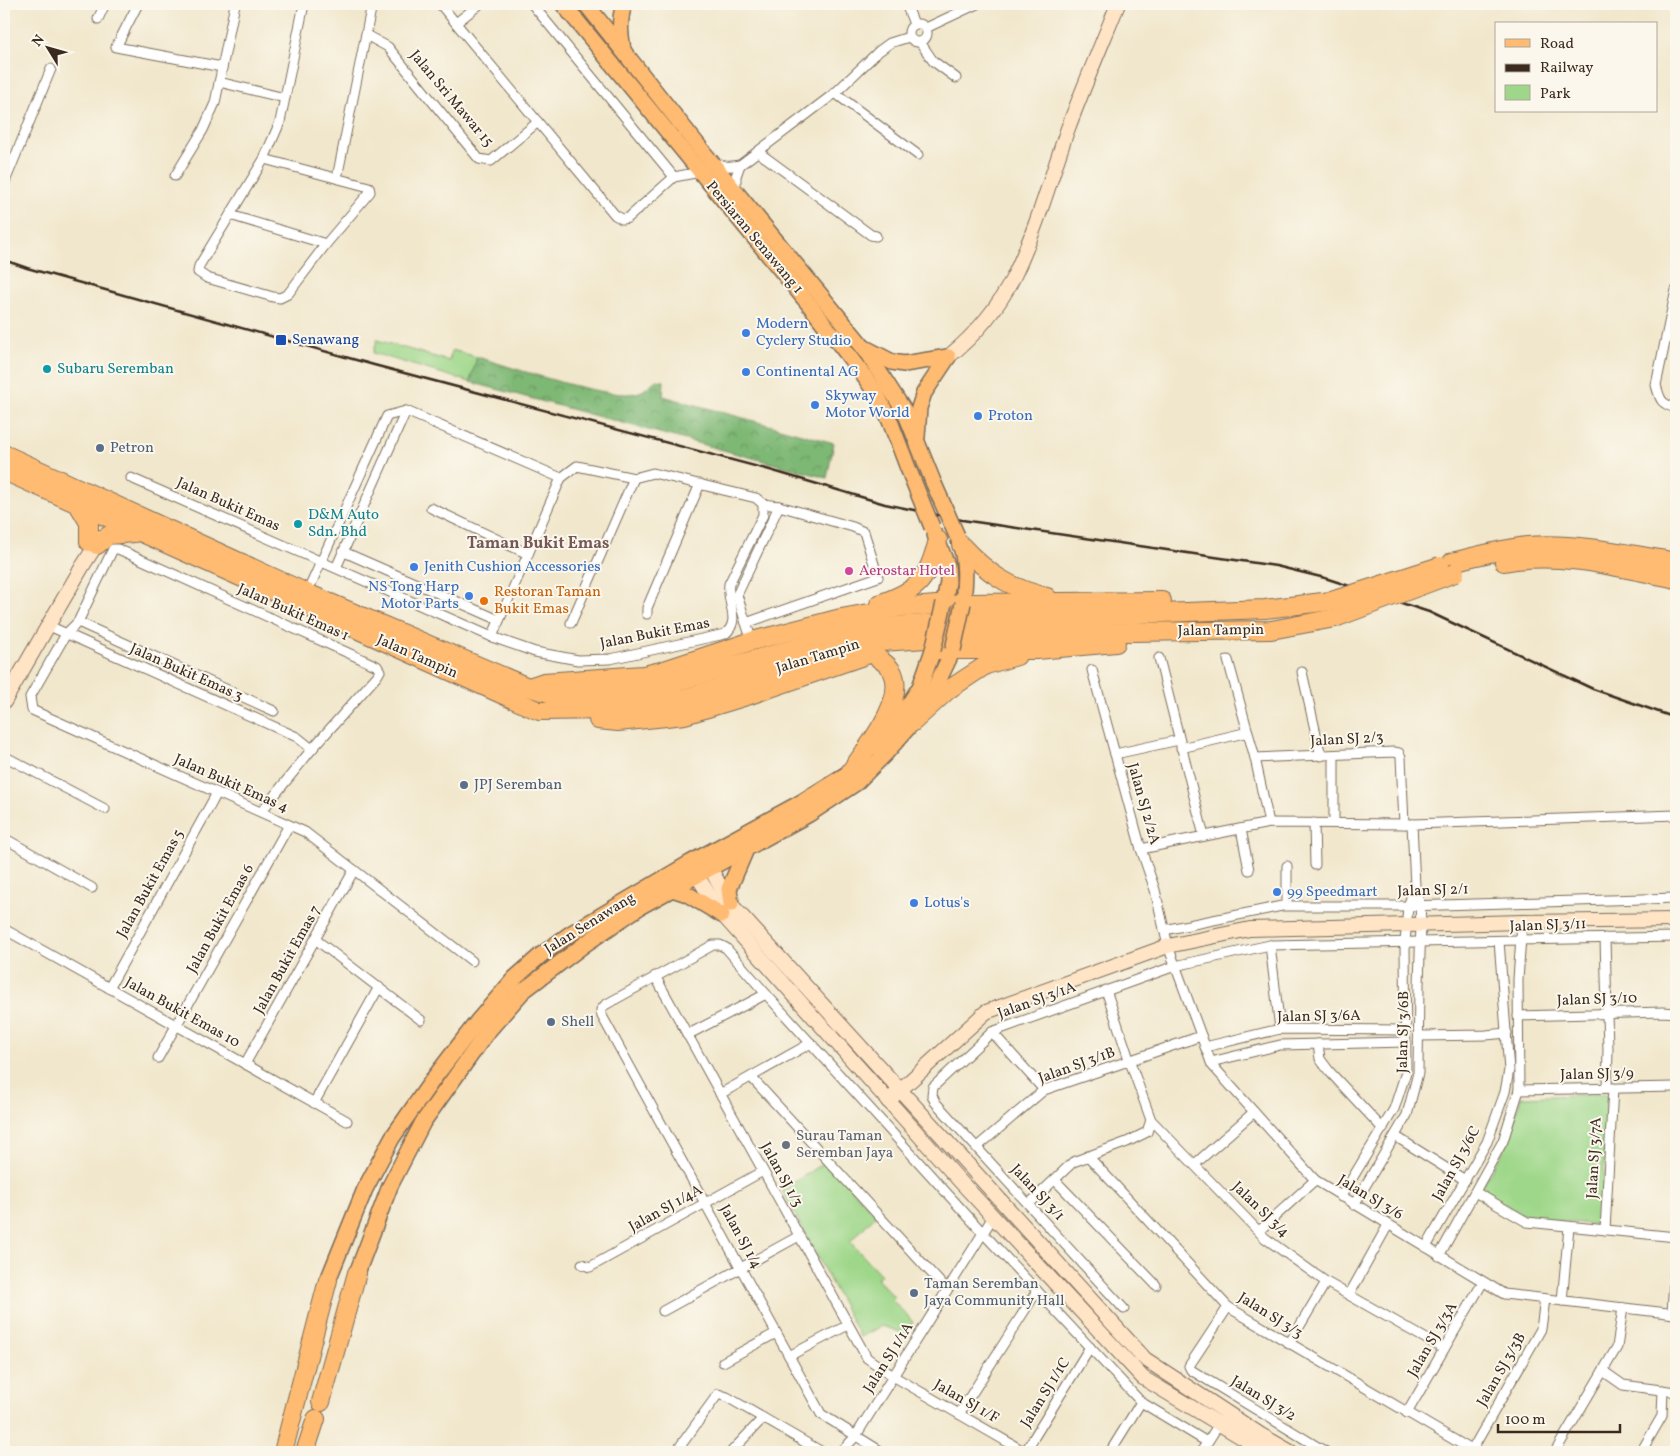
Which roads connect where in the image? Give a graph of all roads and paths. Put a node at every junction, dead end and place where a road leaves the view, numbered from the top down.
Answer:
1 (105, 4) edge
2 (138, 4) edge
3 (236, 4) edge
4 (304, 4) edge
5 (372, 4) edge
6 (440, 4) edge
7 (480, 4) edge
8 (532, 4) edge
9 (563, 4) edge
10 (586, 4) edge
11 (624, 4) edge
12 (906, 4) edge
13 (977, 4) edge
14 (1118, 4) edge
15 (98, 19) dead end
16 (456, 23) junction
17 (914, 24) junction
18 (926, 28) junction
19 (366, 35) junction
20 (909, 37) junction
21 (920, 42) junction
22 (624, 51) junction
23 (222, 67) junction
24 (51, 69) dead end
25 (956, 78) dead end
26 (219, 82) junction
27 (835, 93) junction
28 (285, 98) junction
29 (538, 122) junction
30 (758, 152) junction
31 (918, 155) dead end
32 (264, 158) junction
33 (708, 158) junction
34 (740, 166) junction
35 (700, 172) junction
36 (175, 176) dead end
37 (674, 177) junction
38 (337, 178) junction
39 (4, 184) edge
40 (736, 194) junction
41 (230, 215) junction
42 (876, 236) dead end
43 (326, 244) junction
44 (1676, 290) edge
45 (1675, 307) edge
46 (864, 348) junction
47 (948, 357) junction
48 (1676, 408) edge
49 (406, 410) junction
50 (916, 440) junction
51 (4, 454) edge
52 (4, 471) edge
53 (132, 478) dead end
54 (562, 478) junction
55 (634, 478) junction
56 (700, 484) junction
57 (763, 504) junction
58 (80, 506) junction
59 (779, 506) junction
60 (431, 508) dead end
61 (108, 510) junction
62 (138, 533) junction
63 (935, 534) junction
64 (959, 540) junction
65 (93, 543) junction
66 (344, 552) junction
67 (528, 554) junction
68 (321, 562) junction
69 (1676, 562) edge
70 (1454, 567) junction
71 (336, 568) junction
72 (1676, 579) edge
73 (308, 593) junction
74 (1071, 602) junction
75 (944, 603) junction
76 (963, 603) junction
77 (1328, 608) junction
78 (647, 614) dead end
79 (841, 618) junction
80 (499, 620) junction
81 (78, 622) junction
82 (571, 623) dead end
83 (746, 623) junction
84 (47, 625) junction
85 (1271, 630) junction
86 (66, 634) junction
87 (492, 637) junction
88 (752, 640) junction
89 (933, 650) junction
90 (953, 650) junction
91 (1037, 650) junction
92 (871, 653) junction
93 (1159, 658) dead end
94 (1228, 660) dead end
95 (1092, 670) dead end
96 (1302, 672) dead end
97 (528, 687) junction
98 (4, 702) edge
99 (274, 711) dead end
100 (539, 711) junction
101 (912, 723) junction
102 (1248, 732) junction
103 (1180, 744) junction
104 (312, 749) junction
105 (1115, 754) junction
106 (4, 756) edge
107 (1321, 756) junction
108 (1334, 756) junction
109 (1255, 758) junction
110 (850, 772) junction
111 (217, 793) junction
112 (105, 809) dead end
113 (261, 812) junction
114 (1676, 815) edge
115 (1268, 823) junction
116 (1314, 823) junction
117 (1334, 823) junction
118 (1408, 824) junction
119 (289, 825) junction
120 (1241, 828) junction
121 (1204, 836) junction
122 (4, 838) edge
123 (747, 847) junction
124 (1141, 849) junction
125 (700, 865) junction
126 (1314, 865) dead end
127 (1287, 866) dead end
128 (354, 870) junction
129 (1249, 870) dead end
130 (1415, 886) junction
131 (92, 888) dead end
132 (672, 889) junction
133 (1676, 898) edge
134 (1420, 905) junction
135 (1287, 906) junction
136 (1408, 906) junction
137 (726, 909) junction
138 (1676, 920) edge
139 (1522, 922) junction
140 (1407, 924) junction
141 (1421, 924) junction
142 (4, 929) edge
143 (1164, 930) junction
144 (1676, 937) edge
145 (1605, 938) junction
146 (315, 939) junction
147 (1499, 941) junction
148 (1522, 941) junction
149 (1421, 942) junction
150 (1405, 943) junction
151 (1270, 945) junction
152 (1168, 946) junction
153 (472, 961) dead end
154 (1176, 966) junction
155 (655, 976) junction
156 (379, 987) junction
157 (109, 988) junction
158 (1106, 990) junction
159 (766, 994) junction
160 (1676, 1013) edge
161 (1606, 1014) junction
162 (1518, 1016) junction
163 (421, 1020) dead end
164 (176, 1026) junction
165 (1280, 1029) junction
166 (1405, 1030) junction
167 (992, 1032) junction
168 (1507, 1033) junction
169 (687, 1034) junction
170 (1201, 1036) junction
171 (1419, 1036) junction
172 (1406, 1042) junction
173 (811, 1043) junction
174 (1318, 1044) junction
175 (1205, 1047) junction
176 (158, 1058) dead end
177 (1130, 1062) junction
178 (1211, 1062) junction
179 (245, 1064) junction
180 (751, 1077) junction
181 (1676, 1087) edge
182 (1610, 1088) junction
183 (900, 1090) junction
184 (1044, 1090) junction
185 (1519, 1090) junction
186 (720, 1094) junction
187 (932, 1095) joint
188 (888, 1101) junction
189 (314, 1103) junction
190 (1254, 1112) junction
191 (1151, 1120) junction
192 (347, 1121) dead end
193 (1383, 1128) junction
194 (1395, 1136) junction
195 (977, 1147) junction
196 (1088, 1156) junction
197 (1195, 1164) junction
198 (763, 1171) junction
199 (1055, 1180) junction
200 (1315, 1180) junction
201 (1465, 1180) junction
202 (1475, 1192) junction
203 (997, 1196) junction
204 (1342, 1198) junction
205 (705, 1203) junction
206 (1030, 1204) junction
207 (1354, 1205) junction
208 (993, 1217) junction
209 (1388, 1225) junction
210 (1569, 1227) junction
211 (1605, 1230) junction
212 (1258, 1232) junction
213 (983, 1233) junction
214 (799, 1236) junction
215 (1676, 1237) edge
216 (1676, 1245) edge
217 (1426, 1248) junction
218 (1440, 1256) junction
219 (582, 1264) dead end
220 (741, 1268) junction
221 (357, 1273) joint
222 (328, 1280) joint
223 (1326, 1282) junction
224 (1483, 1282) junction
225 (1156, 1285) dead end
226 (947, 1290) junction
227 (1037, 1291) junction
228 (1349, 1295) junction
229 (1545, 1299) junction
230 (1562, 1301) junction
231 (1228, 1307) junction
232 (1623, 1308) junction
233 (1124, 1309) dead end
234 (663, 1310) dead end
235 (1674, 1314) edge
236 (848, 1325) junction
237 (776, 1333) junction
238 (1289, 1344) junction
239 (1090, 1347) junction
240 (1444, 1349) junction
241 (789, 1356) junction
242 (724, 1362) dead end
243 (1603, 1371) junction
244 (893, 1376) junction
245 (1663, 1390) junction
246 (1676, 1392) edge
247 (321, 1402) dead end
248 (1141, 1402) junction
249 (1407, 1413) junction
250 (959, 1414) junction
251 (763, 1418) junction
252 (1222, 1418) junction
253 (316, 1419) dead end
254 (855, 1437) junction
255 (1207, 1442) junction
256 (1474, 1451) edge
257 (283, 1452) edge
258 (305, 1452) edge
259 (676, 1452) edge
260 (731, 1452) edge
261 (822, 1452) edge
262 (841, 1452) edge
263 (882, 1452) edge
264 (1025, 1452) edge
265 (1110, 1452) edge
266 (1201, 1452) edge
267 (1266, 1452) edge
268 (1291, 1452) edge
269 (1326, 1452) edge
270 (1555, 1452) edge
271 (1641, 1452) edge

1 - 15 street
2 - 23 street
3 - 23 street
4 - 28 street
5 - 19 street
6 - 16 street
7 - 16 street
8 - 37 street
9 - 35 main road, Persiaran Senawang 1
10 - 22 main road, Persiaran Senawang 1
11 - 22 main road
12 - 17 street
13 - 18 street
14 - 47 street
16 - 29 street
17 - 18 street
17 - 20 street
18 - 21 street
19 - 29 street, Jalan Sri Mawar 15
19 - 38 street
20 - 21 street
20 - 27 street
21 - 25 street
22 - 33 main road, Persiaran Senawang 1
23 - 26 street
24 - 39 street
26 - 28 street
26 - 36 street
27 - 30 street
27 - 31 street
28 - 32 street
29 - 37 street
30 - 34 street
30 - 42 street
32 - 38 street
32 - 41 street
33 - 34 street
33 - 40 main road, Persiaran Senawang 1
34 - 40 street
35 - 37 street
35 - 63 main road, Persiaran Senawang 1, bridge
38 - 43 street
40 - 46 main road, Persiaran Senawang 1
41 - 43 street
41 - 43 street
44 - 45 street
45 - 48 street
46 - 47 main road
46 - 50 main road, Persiaran Senawang 1
47 - 50 main road
49 - 54 street
49 - 66 street
49 - 68 street
50 - 64 main road, Persiaran Senawang 1, bridge
51 - 61 highway, Jalan Tampin
52 - 58 highway, Jalan Tampin
53 - 68 street, Jalan Bukit Emas
54 - 55 street
54 - 67 street
55 - 56 street
55 - 82 street
56 - 57 street
56 - 78 street
57 - 59 street
57 - 87 street, Jalan Bukit Emas
58 - 61 highway, Jalan Tampin
58 - 65 highway
59 - 83 street
59 - 83 street
60 - 67 street
61 - 62 highway, Jalan Tampin
61 - 65 street
61 - 73 highway, Jalan Tampin
62 - 65 highway
62 - 100 highway, Jalan Tampin
63 - 75 main road, Persiaran Senawang 1
63 - 79 highway
64 - 74 highway
64 - 76 main road, Persiaran Senawang 1
65 - 84 street
66 - 71 street
66 - 80 street
67 - 80 street
68 - 71 street, Jalan Bukit Emas
68 - 73 street
69 - 70 highway, Jalan Tampin
70 - 72 highway, Jalan Tampin
70 - 77 highway, Jalan Tampin, bridge
71 - 87 street, Jalan Bukit Emas
73 - 97 highway, Jalan Tampin
74 - 76 highway
74 - 77 highway
75 - 76 highway
75 - 79 highway
75 - 89 main road, Persiaran Senawang 1, bridge
76 - 90 main road, Persiaran Senawang 1, bridge
77 - 85 highway, Jalan Tampin
77 - 97 highway, Jalan Tampin
79 - 88 highway
80 - 87 street
81 - 86 street, Jalan Bukit Emas 1
81 - 99 street
81 - 104 street, Jalan Bukit Emas 1
83 - 88 street
84 - 86 street, Jalan Bukit Emas 3
84 - 98 street
85 - 91 highway
85 - 100 highway, Jalan Tampin
86 - 104 street, Jalan Bukit Emas 3
86 - 111 street, Jalan Bukit Emas 4
88 - 97 highway
89 - 90 highway
89 - 92 highway
89 - 110 main road, Jalan Senawang
90 - 91 highway
90 - 101 main road, Jalan Senawang
91 - 101 highway
92 - 100 highway
92 - 110 highway
93 - 103 street
94 - 102 street
95 - 105 street, Jalan SJ 2/2A
96 - 107 street
101 - 123 main road, Jalan Senawang
102 - 103 street
102 - 109 street
103 - 105 street
103 - 121 street
104 - 113 street, Jalan Bukit Emas 1
105 - 124 street, Jalan SJ 2/2A
106 - 112 street
107 - 108 street, Jalan SJ 2/3
107 - 109 street, Jalan SJ 2/3
108 - 117 street
108 - 118 street, Jalan SJ 2/3
109 - 115 street
110 - 125 main road, Jalan Senawang
111 - 113 street, Jalan Bukit Emas 4
111 - 157 street, Jalan Bukit Emas 5
113 - 119 street, Jalan Bukit Emas 4
114 - 118 street
115 - 116 street
115 - 120 street
116 - 117 street
116 - 126 street
117 - 118 street
118 - 130 street
119 - 128 street, Jalan Bukit Emas 4
119 - 164 street, Jalan Bukit Emas 6
120 - 121 street
120 - 129 street
121 - 124 street
122 - 131 street
123 - 125 main road, Jalan Senawang
123 - 137 main road
124 - 143 street, Jalan SJ 2/2A
125 - 132 main road, Jalan Senawang
125 - 137 street
125 - 222 main road, Jalan Senawang
127 - 135 street
128 - 146 street, Jalan Bukit Emas 7
128 - 153 street, Jalan Bukit Emas 4
130 - 134 street, Jalan SJ 3/6B
130 - 136 street
132 - 137 main road
132 - 221 main road, Jalan Senawang
133 - 134 street, Jalan SJ 2/1
134 - 136 street, Jalan SJ 2/1
134 - 141 street, Jalan SJ 3/6B
135 - 136 street, Jalan SJ 2/1
135 - 143 street, Jalan SJ 2/1
136 - 140 street
137 - 183 street
137 - 188 street
138 - 139 street
139 - 141 street
139 - 148 street
140 - 141 street
140 - 150 street
140 - 152 street
141 - 149 street, Jalan SJ 3/6B
142 - 157 street, Jalan Bukit Emas 10
143 - 152 street, Jalan SJ 2/2A
144 - 145 street, Jalan SJ 3/11
145 - 148 street, Jalan SJ 3/11
145 - 161 street, Jalan SJ 3/7A
146 - 156 street
146 - 179 street, Jalan Bukit Emas 7
147 - 148 street, Jalan SJ 3/11
147 - 149 street, Jalan SJ 3/11
147 - 168 street, Jalan SJ 3/6C
148 - 162 street
149 - 150 street, Jalan SJ 3/11
149 - 171 street, Jalan SJ 3/6B
150 - 151 street, Jalan SJ 3/11
150 - 166 street
151 - 154 street, Jalan SJ 3/1A
151 - 165 street
152 - 154 street, Jalan SJ 3/6
152 - 183 street
154 - 158 street, Jalan SJ 3/1A
154 - 170 street, Jalan SJ 3/6
155 - 159 street
155 - 169 street, Jalan SJ 1/3
155 - 205 street, Jalan SJ 1/4
156 - 163 street
156 - 189 street
157 - 164 street, Jalan Bukit Emas 10
158 - 167 street, Jalan SJ 3/1A
158 - 177 street, Jalan SJ 3/4
159 - 169 street
159 - 173 street
160 - 161 street, Jalan SJ 3/10
161 - 162 street, Jalan SJ 3/10
161 - 182 street, Jalan SJ 3/7A
162 - 185 street
164 - 176 street, Jalan Bukit Emas 6
164 - 179 street, Jalan Bukit Emas 10
165 - 166 street, Jalan SJ 3/6A
165 - 175 street, Jalan SJ 3/6A
166 - 172 street
167 - 184 street
167 - 187 street, Jalan SJ 3/1A
168 - 171 street
168 - 201 street, Jalan SJ 3/6C
169 - 186 street, Jalan SJ 1/3
170 - 175 street, Jalan SJ 3/6
170 - 177 street, Jalan SJ 3/1B
171 - 194 street, Jalan SJ 3/6B
172 - 174 street
172 - 193 street
173 - 180 street
173 - 213 street
174 - 178 street
174 - 193 street
175 - 178 street, Jalan SJ 3/6
177 - 184 street, Jalan SJ 3/1B
177 - 191 street, Jalan SJ 3/4
178 - 190 street, Jalan SJ 3/6
179 - 189 street, Jalan Bukit Emas 10
180 - 186 street
180 - 226 street
181 - 182 street, Jalan SJ 3/9
182 - 185 street, Jalan SJ 3/9
182 - 211 street, Jalan SJ 3/7A
183 - 188 street
183 - 203 street
184 - 195 street, Jalan SJ 3/1B
185 - 202 street
186 - 198 street, Jalan SJ 1/3
187 - 195 street, Jalan SJ 3/1
188 - 208 street
189 - 192 street, Jalan Bukit Emas 10
190 - 197 street
190 - 200 street, Jalan SJ 3/6
191 - 196 street
191 - 197 street, Jalan SJ 3/4
193 - 204 street
194 - 201 street
194 - 207 street, Jalan SJ 3/6B
195 - 206 street, Jalan SJ 3/1
196 - 199 street
196 - 231 street, Jalan SJ 3/3
197 - 212 street, Jalan SJ 3/4
198 - 205 street, Jalan SJ 1/4A
198 - 214 street, Jalan SJ 1/3
199 - 206 street
199 - 225 street
200 - 204 street, Jalan SJ 3/6
200 - 212 street
201 - 217 street, Jalan SJ 3/6C
202 - 210 street
202 - 218 street
203 - 208 street
203 - 252 street
204 - 207 street, Jalan SJ 3/6
205 - 219 street, Jalan SJ 1/4A
205 - 220 street, Jalan SJ 1/4
206 - 233 street, Jalan SJ 3/1
207 - 209 street, Jalan SJ 3/6
208 - 213 street, Jalan SJ 1/1A
208 - 252 street
209 - 217 street, Jalan SJ 3/6
209 - 228 street
210 - 211 street
210 - 230 street
211 - 215 street
212 - 223 street, Jalan SJ 3/4
213 - 226 street, Jalan SJ 1/1A
213 - 227 street
214 - 220 street
214 - 236 street, Jalan SJ 1/3
216 - 235 street
217 - 218 street, Jalan SJ 3/6
218 - 224 street, Jalan SJ 3/6
220 - 234 street
220 - 237 street, Jalan SJ 1/4
221 - 247 highway
222 - 257 highway
223 - 228 street, Jalan SJ 3/4
223 - 238 street
224 - 229 street, Jalan SJ 3/6
224 - 240 street, Jalan SJ 3/3A
226 - 244 street, Jalan SJ 1/1A
227 - 239 street
227 - 250 street
228 - 240 street, Jalan SJ 3/4
229 - 230 street, Jalan SJ 3/6
229 - 256 street, Jalan SJ 3/3B
230 - 232 street, Jalan SJ 3/6
231 - 238 street, Jalan SJ 3/3
231 - 269 street, Jalan SJ 3/2
232 - 235 street, Jalan SJ 3/6
232 - 243 street
236 - 241 street
236 - 244 street, Jalan SJ 1/3
237 - 241 street, Jalan SJ 1/4
237 - 242 street
238 - 249 street, Jalan SJ 3/3
239 - 248 street
239 - 264 street, Jalan SJ 1/1C
240 - 249 street, Jalan SJ 3/3A
241 - 254 street, Jalan SJ 1/4
243 - 245 street
243 - 270 street
244 - 250 street, Jalan SJ 1/F
244 - 254 street, Jalan SJ 1/1A
245 - 246 street
245 - 271 street
248 - 255 street
248 - 265 street
249 - 256 street, Jalan SJ 3/3
250 - 264 street, Jalan SJ 1/F
251 - 259 street
251 - 260 street
251 - 261 street
252 - 255 street
252 - 267 street
252 - 268 street
253 - 258 highway
254 - 262 street, Jalan SJ 1/1A
254 - 263 street, Jalan SJ 1/4
255 - 266 street

